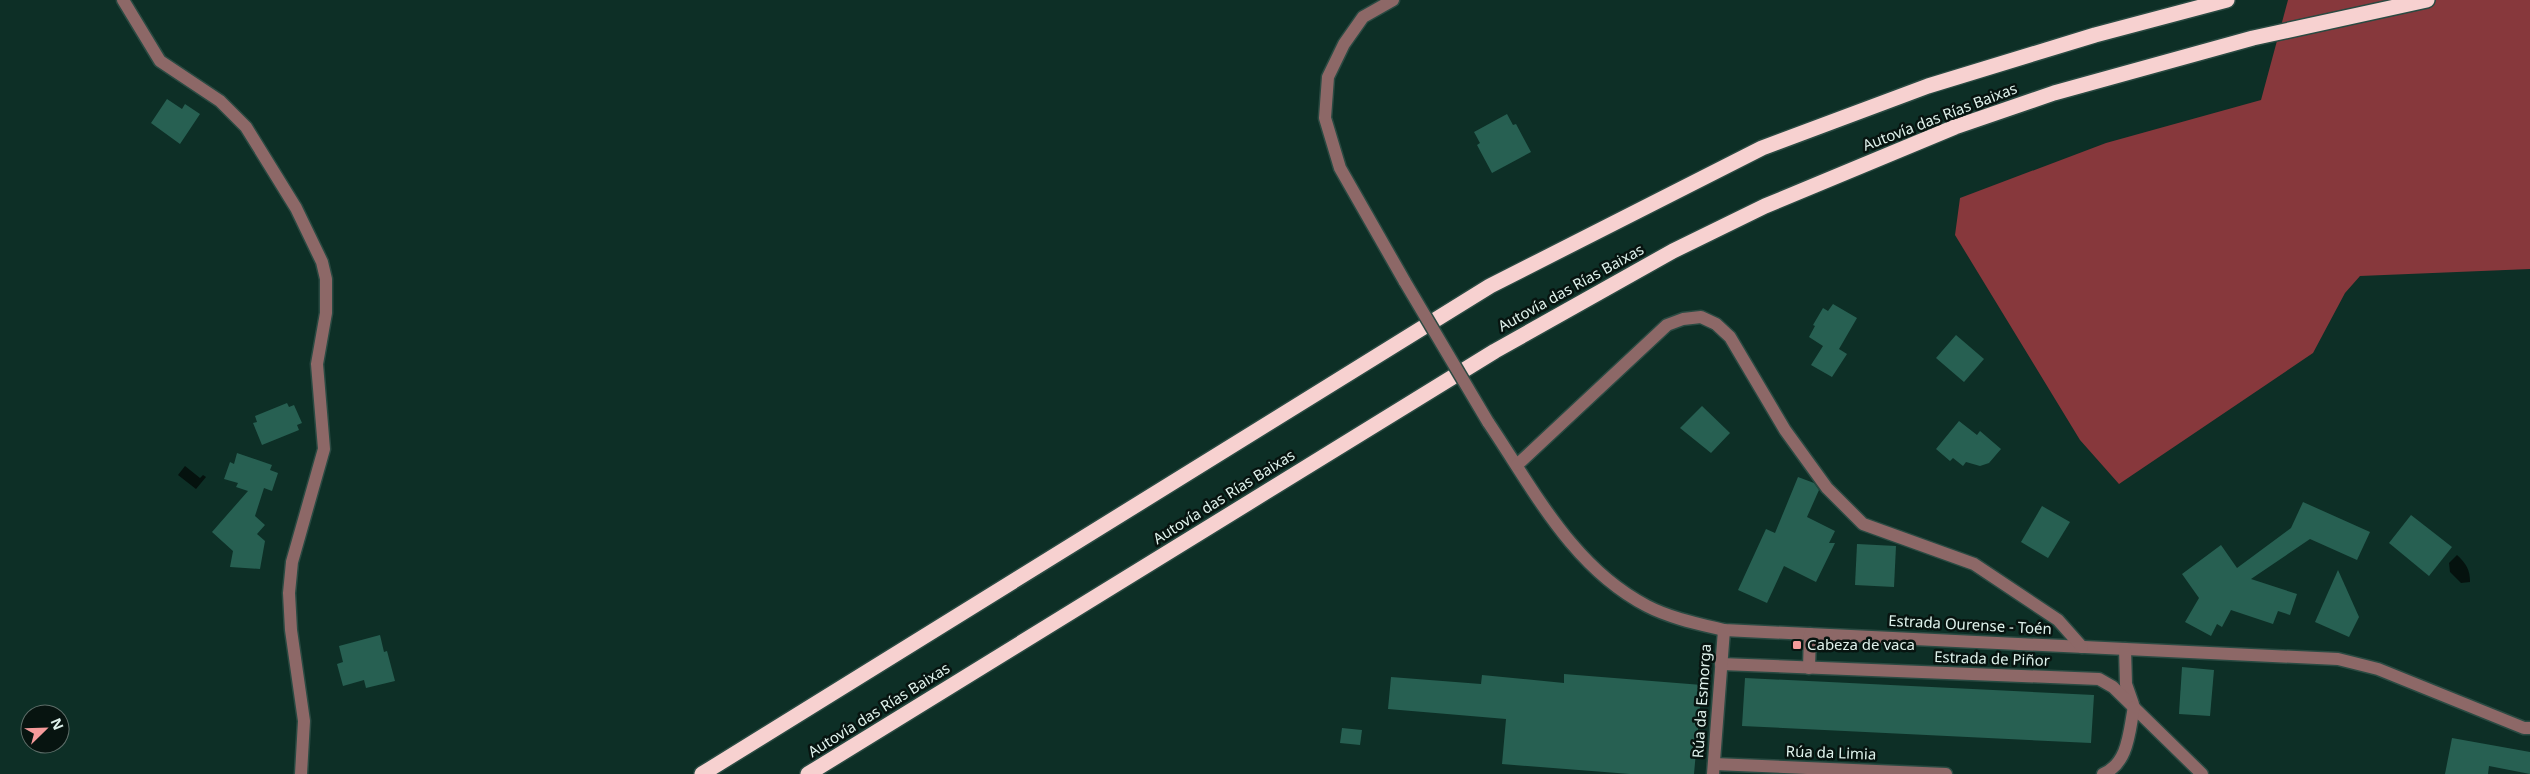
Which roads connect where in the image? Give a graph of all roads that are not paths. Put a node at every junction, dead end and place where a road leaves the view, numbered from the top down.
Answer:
1 (123, 0) edge
2 (1393, 0) edge
3 (2227, 0) edge
4 (2427, 0) edge
5 (1516, 465) junction
6 (1724, 630) junction
7 (1810, 634) junction
8 (2082, 647) junction
9 (2125, 649) junction
10 (1721, 664) junction
11 (1809, 668) junction
12 (2134, 706) junction
13 (2530, 728) edge
14 (1714, 769) edge
15 (301, 774) edge
16 (702, 774) edge
17 (808, 774) edge
18 (1946, 774) edge
19 (2103, 774) edge
20 (2202, 774) edge

1 - 15 street
2 - 5 street, Estrada Ourense - Toén, bridge
3 - 16 highway, Autovía das Rías Baixas
4 - 17 highway, Autovía das Rías Baixas
5 - 6 street, Estrada Ourense - Toén
5 - 8 street
6 - 7 street, Estrada Ourense - Toén
6 - 10 street, Rúa da Esmorga
7 - 8 street, Estrada Ourense - Toén
7 - 11 street
8 - 9 street, Estrada Ourense - Toén
9 - 12 street
9 - 13 street, Estrada Ourense - Toén
10 - 11 street, Estrada de Piñor
10 - 14 street, Rúa da Esmorga
11 - 12 street, Estrada de Piñor
12 - 19 street
12 - 20 street, Estrada de Piñor
14 - 18 street, Rúa da Limia

